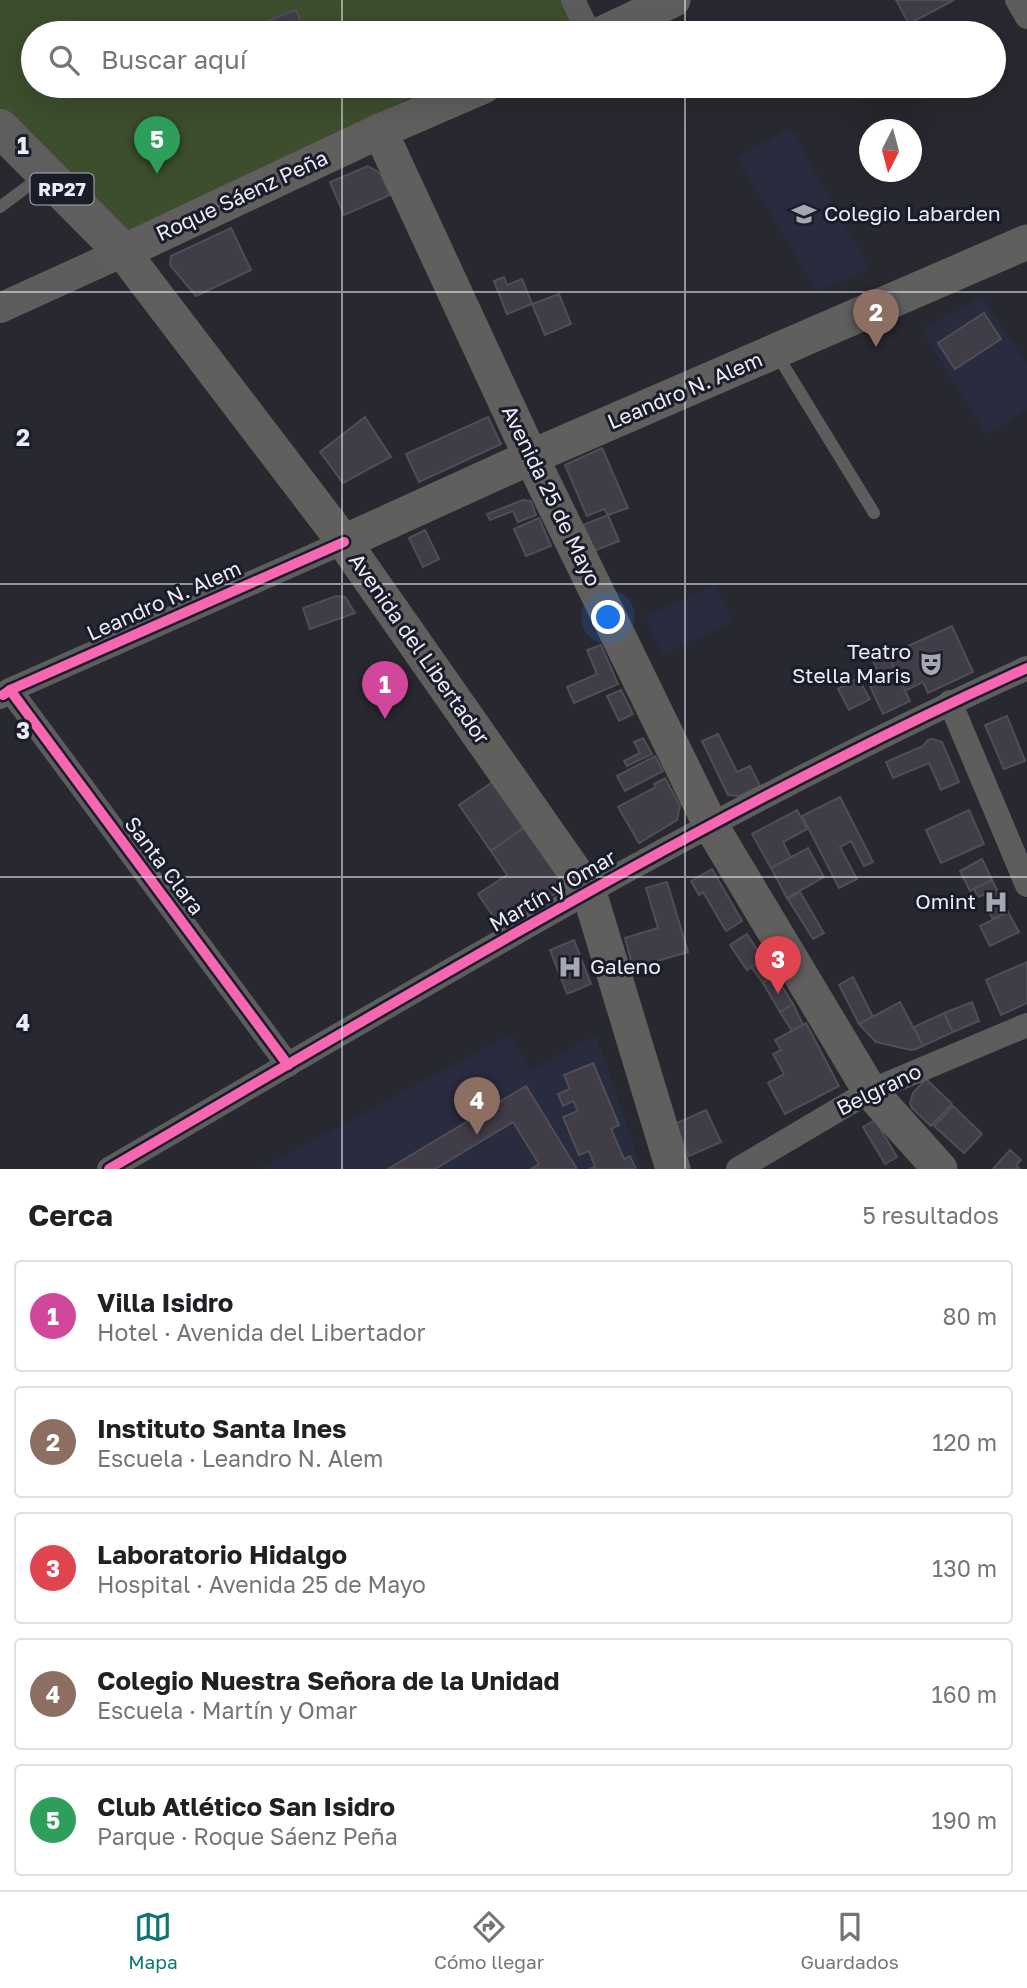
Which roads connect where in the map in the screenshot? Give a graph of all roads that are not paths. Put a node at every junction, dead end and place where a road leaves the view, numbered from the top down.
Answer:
1 (573, 0) edge
2 (673, 0) edge
3 (1017, 0) edge
4 (1027, 16) edge
5 (583, 21) edge
6 (628, 21) edge
7 (456, 98) edge
8 (0, 128) edge
9 (380, 131) junction
10 (46, 173) junction
11 (0, 206) edge
12 (1027, 242) edge
13 (123, 252) junction
14 (0, 308) edge
15 (776, 353) junction
16 (531, 457) junction
17 (874, 513) dead end
18 (344, 542) junction
19 (1027, 668) edge
20 (5, 694) edge
21 (950, 702) junction
22 (710, 824) junction
23 (1027, 885) edge
24 (589, 892) junction
25 (1027, 1025) edge
26 (288, 1065) junction
27 (870, 1091) junction
28 (109, 1169) edge
29 (673, 1169) edge
30 (738, 1169) edge
31 (940, 1169) edge

1 - 5 street
2 - 6 main road
3 - 4 street
7 - 9 main road, Roque Sáenz Peña
8 - 10 main road, Avenida del Libertador / RP27
9 - 13 main road, Roque Sáenz Peña
9 - 16 main road, Avenida 25 de Mayo
10 - 11 lane
10 - 13 main road, Avenida del Libertador / RP27
12 - 15 main road, Leandro N. Alem
13 - 14 street, Roque Sáenz Peña
13 - 18 main road, Avenida del Libertador / RP27
15 - 16 main road, Leandro N. Alem
15 - 17 lane
16 - 18 main road, Leandro N. Alem
16 - 22 main road, Avenida 25 de Mayo
18 - 20 street, Leandro N. Alem
18 - 24 main road, Avenida del Libertador / RP27
19 - 21 street, Martín y Omar
20 - 26 street, Santa Clara
21 - 22 street, Martín y Omar
21 - 23 street
22 - 24 street, Martín y Omar
22 - 27 main road, Avenida 25 de Mayo
24 - 26 street, Martín y Omar
24 - 29 main road, Avenida del Libertador / RP27
25 - 27 street, Belgrano
26 - 28 street, Martín y Omar
27 - 30 street, Belgrano
27 - 31 main road, Avenida 25 de Mayo

